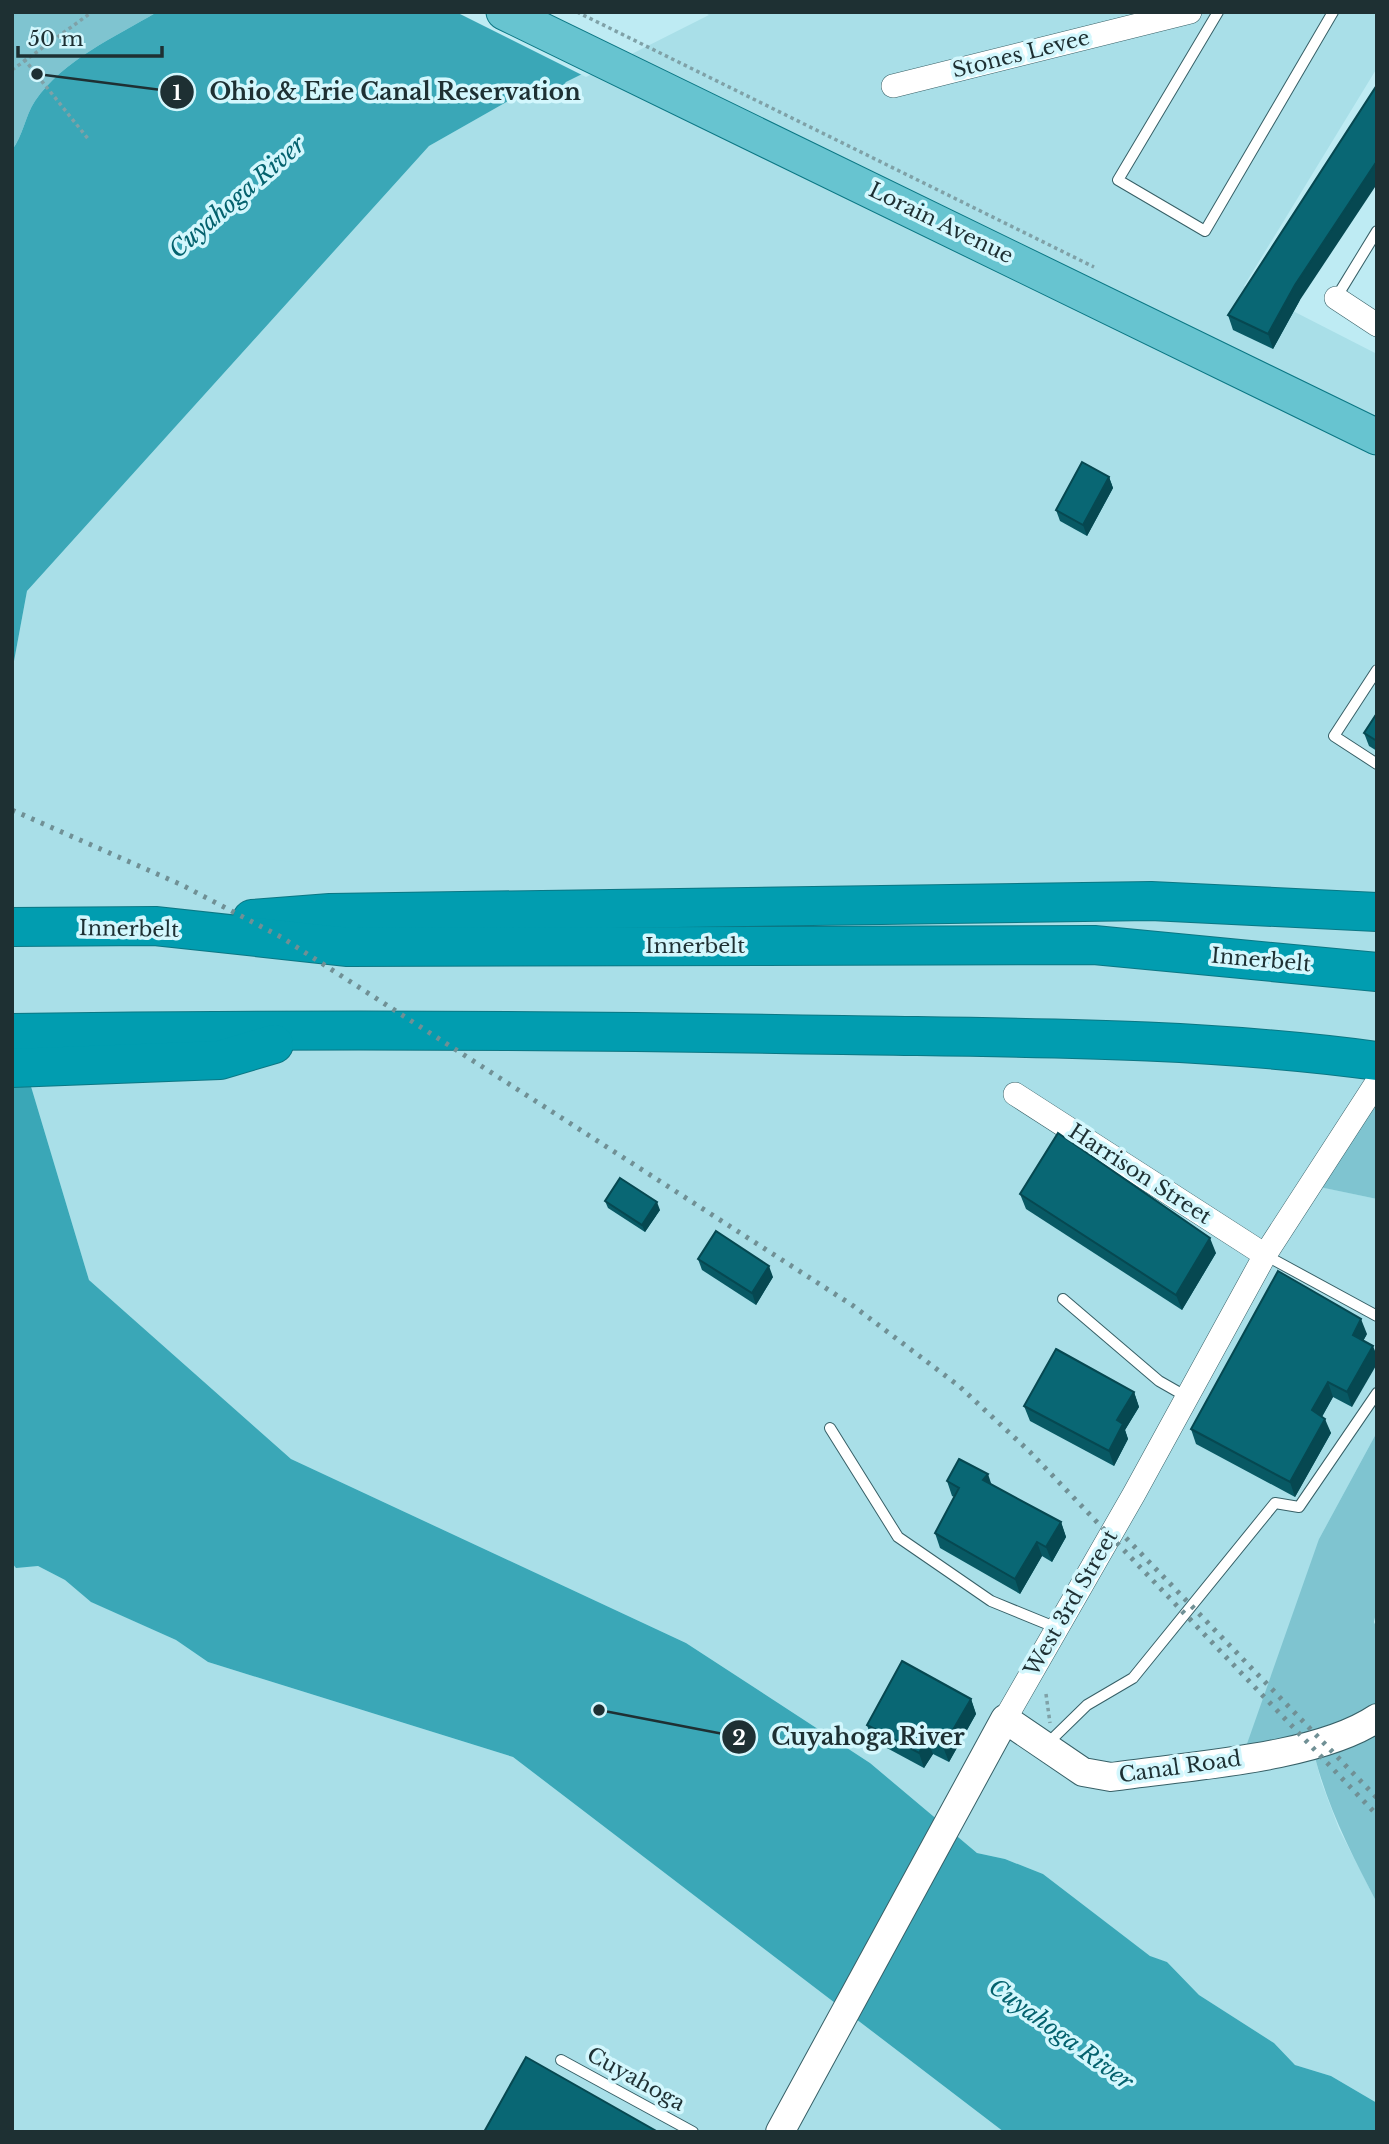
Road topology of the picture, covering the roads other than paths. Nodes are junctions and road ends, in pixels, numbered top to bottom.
1 (504, 12) edge
2 (1190, 12) edge
3 (1218, 12) edge
4 (1333, 12) edge
5 (893, 86) dead end
6 (1377, 231) edge
7 (1336, 298) joint
8 (1377, 325) edge
9 (1377, 437) edge
10 (1377, 670) edge
11 (1377, 764) edge
12 (1377, 912) edge
13 (155, 926) junction
14 (12, 927) edge
15 (1377, 951) edge
16 (1219, 956) junction
17 (1377, 972) edge
18 (314, 1032) junction
19 (12, 1033) edge
20 (1377, 1061) edge
21 (12, 1068) edge
22 (1377, 1082) edge
23 (1015, 1094) dead end
24 (1265, 1255) junction
25 (1063, 1299) dead end
26 (1377, 1316) edge
27 (1377, 1393) edge
28 (1186, 1396) junction
29 (830, 1428) dead end
30 (1057, 1628) junction
31 (1005, 1719) junction
32 (1372, 1724) edge
33 (1051, 1740) junction
34 (561, 2060) dead end
35 (693, 2132) edge
36 (780, 2132) edge

1 - 9 main road, Lorain Avenue
2 - 5 street, Stones Levee
3 - 4 lane
6 - 7 lane
7 - 8 street
10 - 11 lane
12 - 13 highway
13 - 14 highway, Innerbelt
13 - 16 highway, Innerbelt
15 - 16 highway
16 - 17 highway, Innerbelt
18 - 19 highway
18 - 20 highway
18 - 21 highway
22 - 24 street, West 3rd Street
23 - 24 street, Harrison Street
24 - 26 lane
24 - 28 street, West 3rd Street
25 - 28 lane
27 - 33 lane
28 - 30 street, West 3rd Street
29 - 30 lane
30 - 31 street, West 3rd Street
31 - 33 street, Canal Road
31 - 36 street, West 3rd Street
32 - 33 street, Canal Road
34 - 35 lane, Cuyahoga

